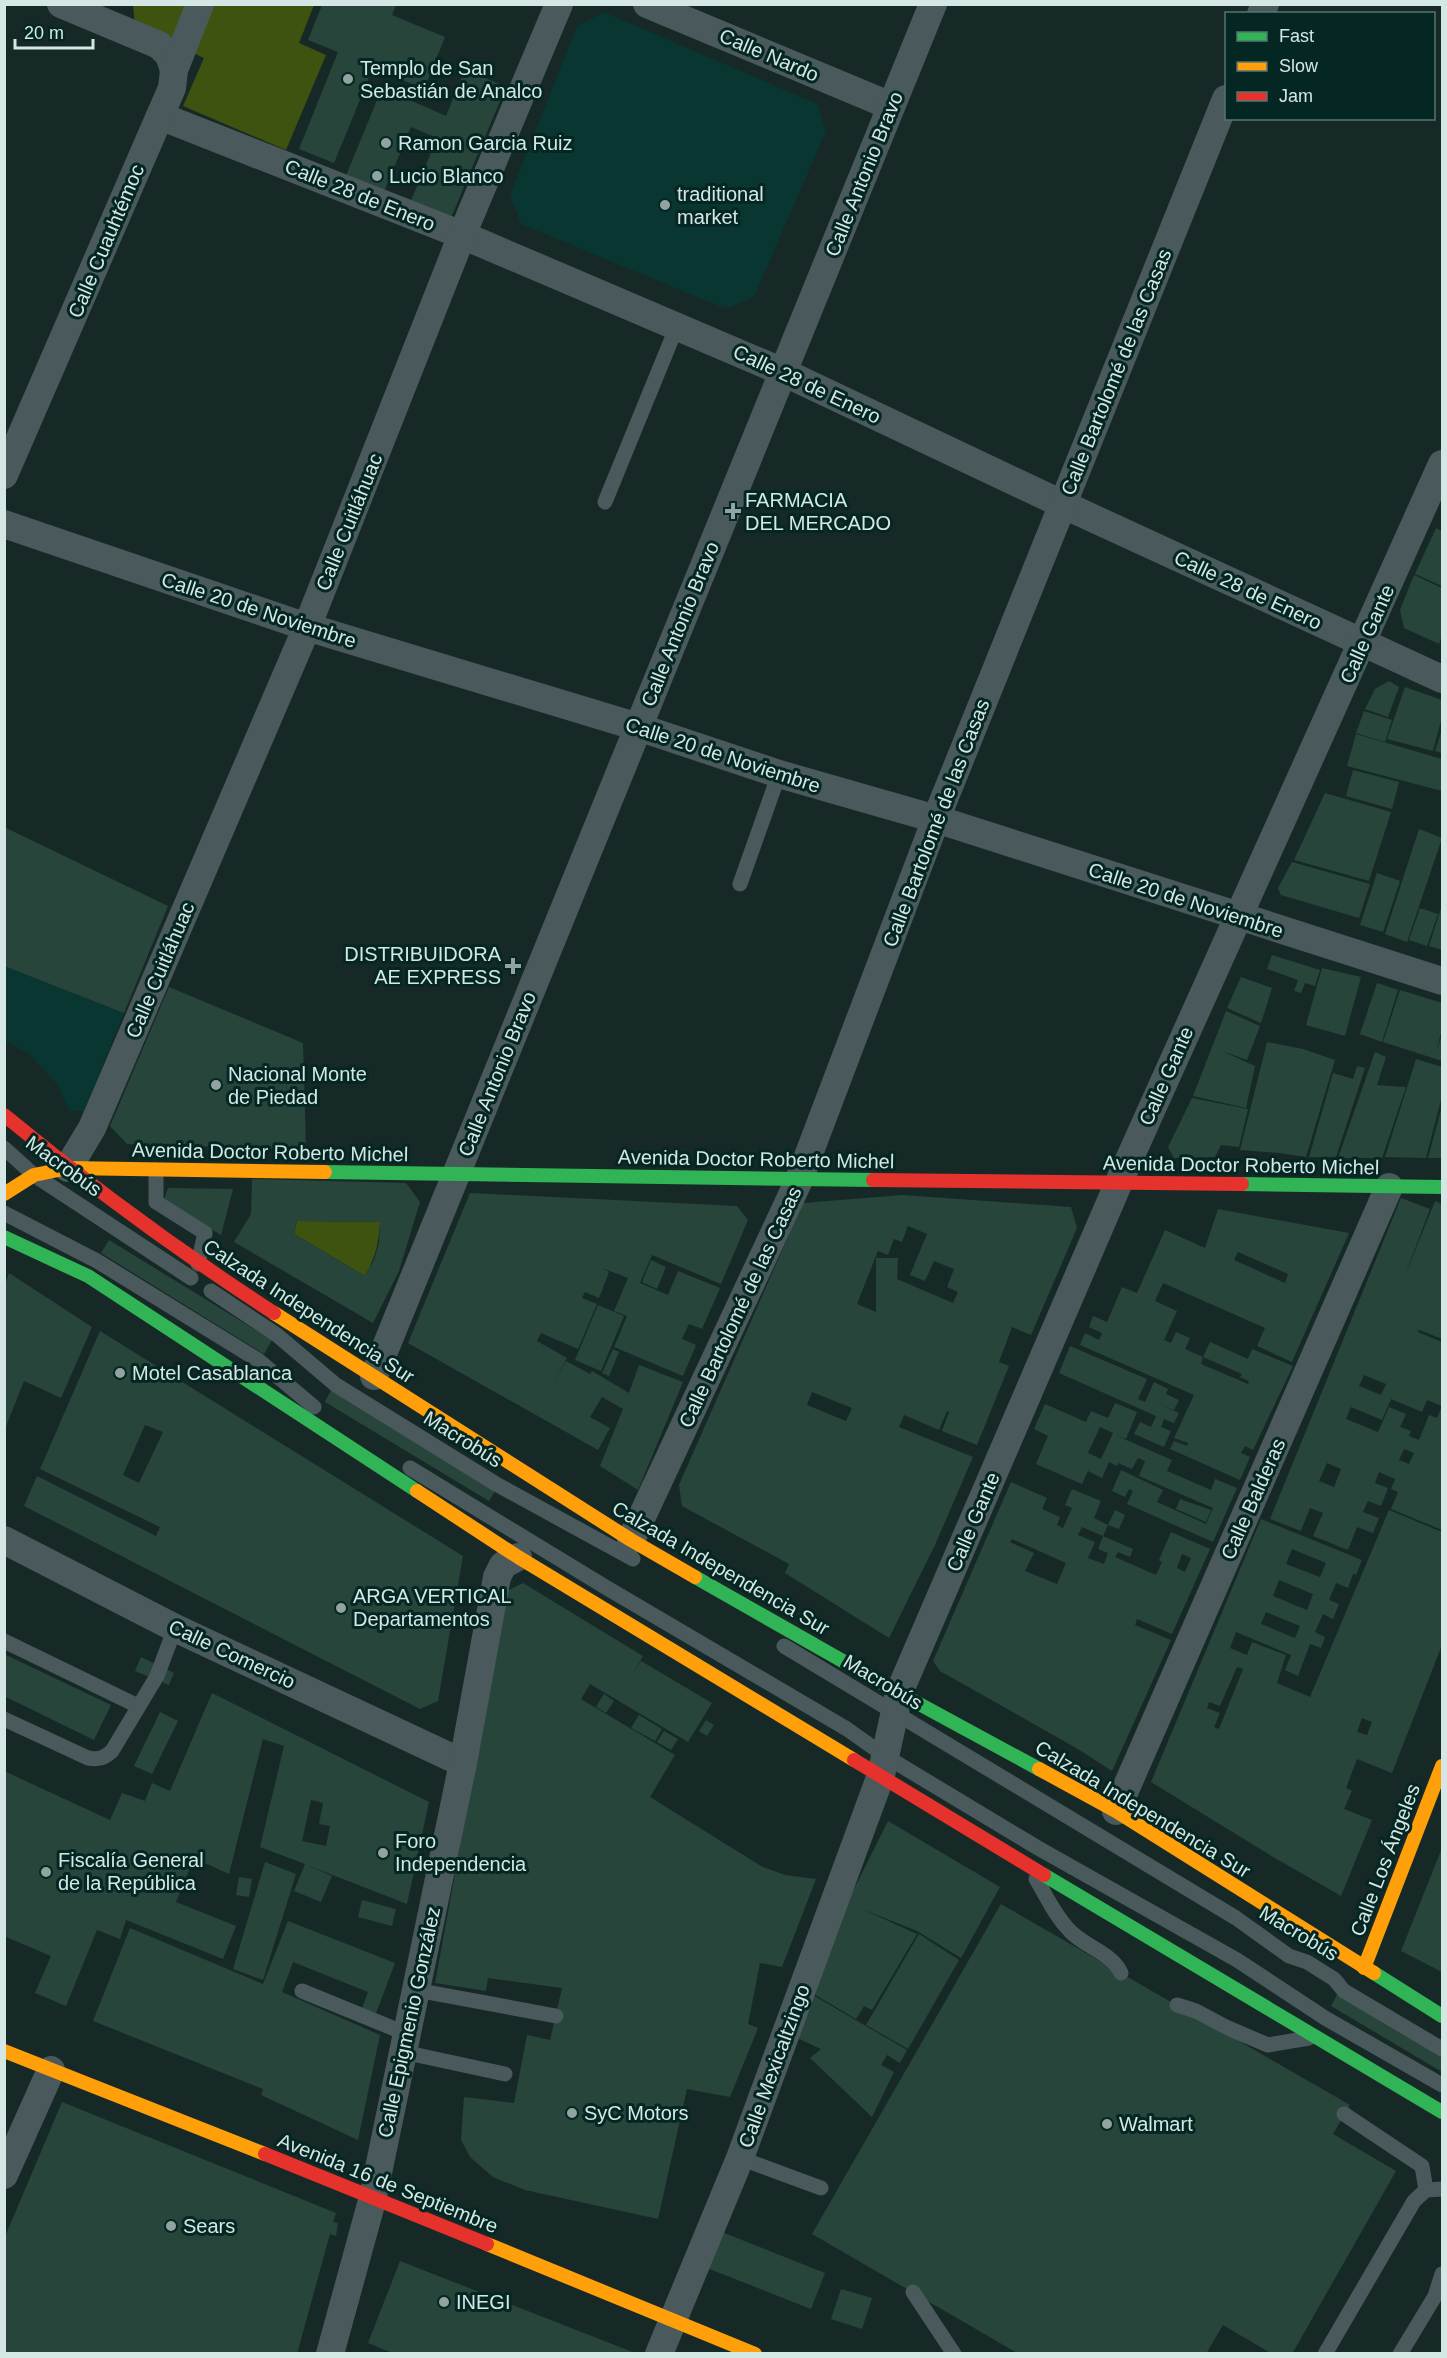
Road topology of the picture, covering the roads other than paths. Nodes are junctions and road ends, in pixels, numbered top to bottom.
1 (61, 4) edge
2 (200, 4) edge
3 (559, 4) edge
4 (647, 4) edge
5 (933, 4) edge
6 (174, 70) junction
7 (1225, 104) edge
8 (891, 106) junction
9 (160, 116) junction
10 (462, 235) junction
11 (677, 326) junction
12 (783, 372) junction
13 (1443, 464) edge
14 (4, 475) edge
15 (604, 502) dead end
16 (1062, 504) junction
17 (4, 524) edge
18 (307, 627) junction
19 (1363, 643) junction
20 (1443, 680) edge
21 (638, 727) junction
22 (779, 774) junction
23 (936, 819) junction
24 (740, 884) dead end
25 (1237, 917) junction
26 (1443, 981) edge
27 (4, 1115) edge
28 (4, 1148) edge
29 (68, 1168) junction
30 (156, 1170) junction
31 (456, 1173) junction
32 (34, 1175) junction
33 (798, 1180) junction
34 (1119, 1182) junction
35 (1389, 1187) junction
36 (1443, 1187) edge
37 (4, 1194) edge
38 (156, 1202) junction
39 (4, 1213) edge
40 (133, 1217) junction
41 (4, 1237) edge
42 (198, 1264) junction
43 (374, 1376) junction
44 (4, 1540) edge
45 (631, 1540) junction
46 (518, 1557) junction
47 (644, 1566) dead end
48 (674, 1582) dead end
49 (175, 1628) junction
50 (4, 1641) edge
51 (897, 1703) junction
52 (138, 1706) junction
53 (4, 1719) edge
54 (463, 1764) junction
55 (883, 1766) junction
56 (1443, 1766) edge
57 (1116, 1811) junction
58 (1026, 1864) junction
59 (1364, 1968) junction
60 (1121, 1973) dead end
61 (416, 1990) junction
62 (302, 1991) dead end
63 (1177, 2005) dead end
64 (556, 2016) dead end
65 (1443, 2016) edge
66 (1317, 2037) junction
67 (405, 2043) junction
68 (1443, 2049) edge
69 (4, 2051) edge
70 (51, 2070) junction
71 (505, 2073) dead end
72 (1443, 2085) edge
73 (1443, 2112) edge
74 (1344, 2114) dead end
75 (740, 2158) junction
76 (4, 2175) edge
77 (821, 2188) dead end
78 (1443, 2189) edge
79 (1426, 2190) junction
80 (373, 2197) junction
81 (1443, 2274) edge
82 (913, 2292) dead end
83 (1439, 2296) edge
84 (672, 2320) junction
85 (330, 2354) edge
86 (658, 2354) edge
87 (755, 2354) edge
88 (954, 2354) edge
89 (1325, 2354) edge
90 (1400, 2354) edge

1 - 6 street
2 - 6 street, Calle Cuauhtémoc
3 - 10 street, Calle Cuitláhuac
4 - 8 street, Calle Nardo
5 - 8 street, Calle Antonio Bravo
6 - 9 street, Calle Cuauhtémoc
7 - 16 street, Calle Bartolomé de las Casas
8 - 12 street, Calle Antonio Bravo
9 - 10 street, Calle 28 de Enero
9 - 14 street, Calle Cuauhtémoc
10 - 11 street, Calle 28 de Enero
10 - 18 street, Calle Cuitláhuac
11 - 12 street, Calle 28 de Enero
11 - 15 lane
12 - 16 street, Calle 28 de Enero
12 - 21 street, Calle Antonio Bravo
13 - 19 street, Calle Gante
16 - 19 street, Calle 28 de Enero
16 - 23 street, Calle Bartolomé de las Casas
17 - 18 street, Calle 20 de Noviembre
18 - 21 street, Calle 20 de Noviembre
18 - 29 street, Calle Cuitláhuac
19 - 20 street, Calle 28 de Enero
19 - 25 street, Calle Gante
21 - 22 street, Calle 20 de Noviembre
21 - 31 street, Calle Antonio Bravo
22 - 23 street, Calle 20 de Noviembre
22 - 24 lane
23 - 25 street, Calle 20 de Noviembre
23 - 33 street, Calle Bartolomé de las Casas
25 - 26 street, Calle 20 de Noviembre
25 - 34 street, Calle Gante
27 - 29 main road, Calzada Independencia Sur
28 - 32 lane, Macrobús
29 - 30 main road, Avenida Doctor Roberto Michel
29 - 32 main road
29 - 40 main road, Calzada Independencia Sur
30 - 31 main road, Avenida Doctor Roberto Michel
30 - 38 lane
31 - 33 main road, Avenida Doctor Roberto Michel
31 - 43 street, Calle Antonio Bravo
32 - 37 main road
32 - 47 lane, Macrobús
33 - 34 main road, Avenida Doctor Roberto Michel
33 - 45 street, Calle Bartolomé de las Casas
34 - 35 main road, Avenida Doctor Roberto Michel
34 - 51 street, Calle Gante
35 - 36 main road, Avenida Doctor Roberto Michel
35 - 57 street, Calle Balderas
38 - 40 lane
38 - 42 lane
39 - 55 lane
40 - 42 main road, Calzada Independencia Sur
41 - 46 main road
42 - 43 main road, Calzada Independencia Sur
43 - 45 main road, Calzada Independencia Sur
44 - 49 street, Calle Comercio
45 - 51 main road, Calzada Independencia Sur
46 - 54 street, Calle Epigmenio González
46 - 55 main road
48 - 51 lane, Macrobús
49 - 52 lane
49 - 54 street, Calle Comercio
50 - 52 lane
51 - 55 street, Calle Gante
51 - 57 main road, Calzada Independencia Sur
51 - 68 lane, Macrobús
52 - 53 lane
54 - 61 street, Calle Epigmenio González
55 - 58 main road
55 - 72 lane
55 - 75 street, Calle Mexicaltzingo
56 - 59 main road, Calle Los Ángeles
57 - 59 main road, Calzada Independencia Sur
58 - 60 lane
58 - 66 main road
59 - 65 main road, Calzada Independencia Sur
61 - 64 lane
61 - 67 street, Calle Epigmenio González
62 - 67 lane
63 - 66 lane
66 - 73 main road
67 - 71 lane
67 - 80 street, Calle Epigmenio González
69 - 70 main road, Avenida 16 de Septiembre
70 - 76 street
70 - 80 main road, Avenida 16 de Septiembre
74 - 79 lane
75 - 77 lane
75 - 84 street, Calle Mexicaltzingo
78 - 79 lane
79 - 89 lane
80 - 84 main road, Avenida 16 de Septiembre
80 - 85 street, Calle Epigmenio González
81 - 83 lane
82 - 88 lane
83 - 90 lane
84 - 86 street, Calle Mexicaltzingo
84 - 87 main road, Avenida 16 de Septiembre

